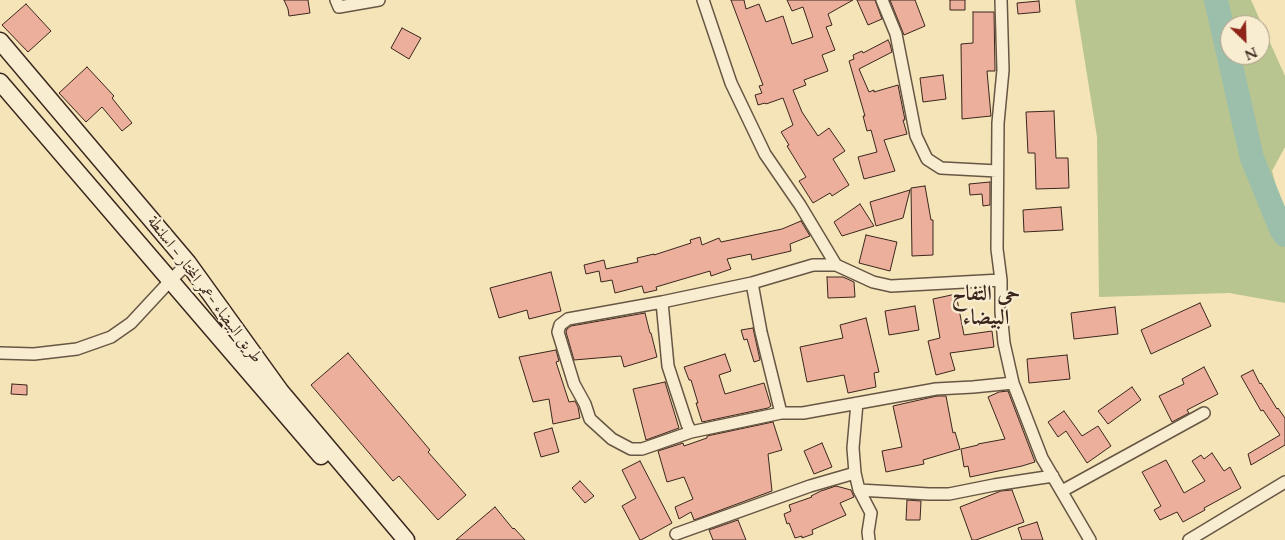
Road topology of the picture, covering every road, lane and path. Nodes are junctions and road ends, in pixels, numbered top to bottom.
1 (336, 0) edge
2 (379, 0) edge
3 (703, 0) edge
4 (882, 0) edge
5 (1001, 0) edge
6 (0, 41) edge
7 (0, 82) edge
8 (997, 171) junction
9 (188, 264) junction
10 (836, 265) junction
11 (1001, 280) junction
12 (170, 281) junction
13 (752, 283) junction
14 (662, 302) junction
15 (0, 353) edge
16 (1013, 383) junction
17 (857, 403) junction
18 (781, 413) junction
19 (1204, 413) dead end
20 (691, 432) junction
21 (854, 473) junction
22 (1053, 476) junction
23 (1285, 482) edge
24 (859, 490) junction
25 (1062, 491) junction
26 (676, 534) dead end
27 (392, 540) edge
28 (406, 540) edge
29 (869, 540) edge
30 (1090, 540) edge
31 (1189, 540) edge

1 - 2 street
3 - 10 street
4 - 8 street
5 - 8 street
6 - 9 main road, طريق البيضاء -عمر المختار - اسلنطة
7 - 12 main road, طريق البيضاء -عمر المختار - اسلنطة
8 - 11 street
9 - 12 street
9 - 28 main road, طريق البيضاء -عمر المختار - اسلنطة
10 - 11 street
10 - 13 street
11 - 16 street
12 - 15 street
12 - 27 main road, طريق البيضاء -عمر المختار - اسلنطة
13 - 14 street
13 - 18 street
14 - 20 street
14 - 20 street
16 - 17 street
16 - 22 street
17 - 18 street
17 - 21 street
18 - 20 street
19 - 25 street
21 - 24 street
21 - 26 street
22 - 24 street
22 - 25 street
23 - 31 street
24 - 29 street
25 - 30 street

